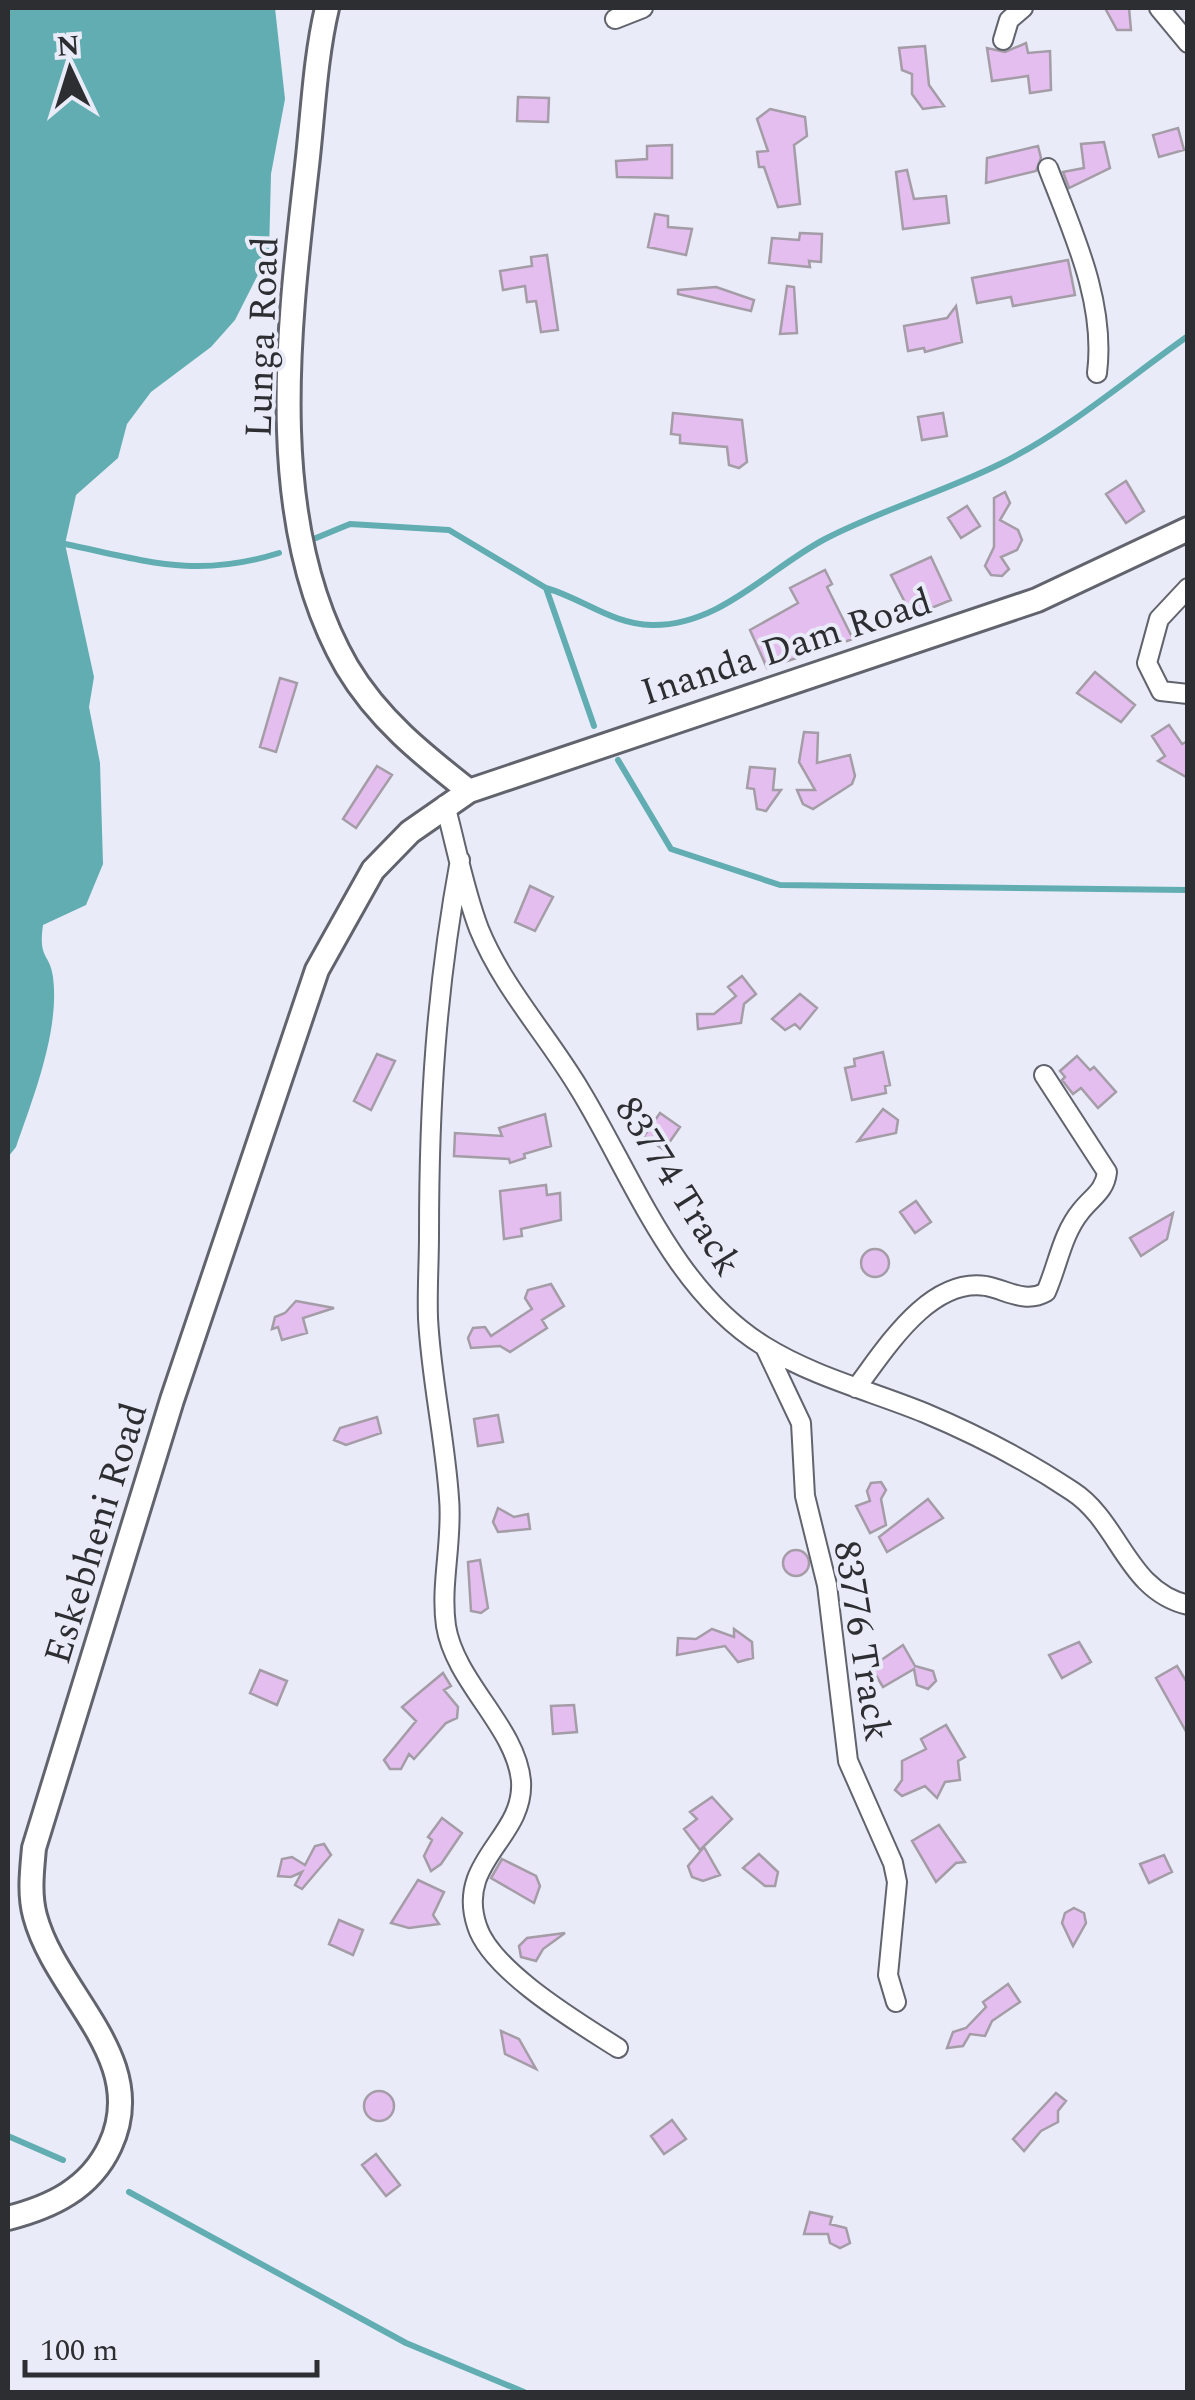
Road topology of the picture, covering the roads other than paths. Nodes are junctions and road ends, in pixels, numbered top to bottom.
1 (327, 8) edge
2 (643, 8) edge
3 (1024, 8) edge
4 (1158, 8) edge
5 (616, 19) dead end
6 (1003, 40) dead end
7 (1188, 43) edge
8 (1048, 168) dead end
9 (1097, 373) dead end
10 (1186, 537) edge
11 (1188, 588) edge
12 (1188, 694) edge
13 (469, 791) junction
14 (445, 805) junction
15 (410, 832) joint
16 (460, 860) junction
17 (1044, 1075) dead end
18 (765, 1347) junction
19 (856, 1388) junction
20 (1188, 1606) edge
21 (896, 2002) dead end
22 (618, 2048) dead end
23 (8, 2218) edge

1 - 13 street, Lunga Road
2 - 5 street
3 - 6 street
4 - 7 street
8 - 9 street
10 - 13 street, Inanda Dam Road
11 - 12 street
13 - 14 street, Inanda Dam Road
14 - 15 street, Inanda Dam Road
14 - 16 street, 83774 Track
15 - 23 street, Eskebheni Road
16 - 18 street, 83774 Track
16 - 22 street
17 - 19 street
18 - 19 street, 83774 Track
18 - 21 street, 83776 Track
19 - 20 street, 83774 Track

